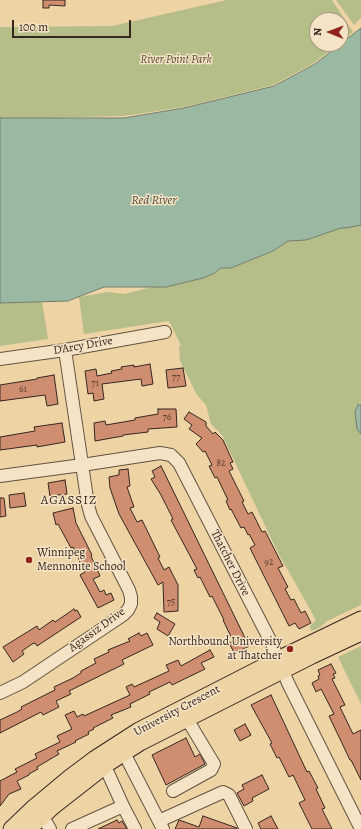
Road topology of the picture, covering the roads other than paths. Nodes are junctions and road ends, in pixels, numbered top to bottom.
1 (166, 332) dead end
2 (65, 350) junction
3 (0, 359) edge
4 (82, 465) junction
5 (0, 476) edge
6 (361, 619) edge
7 (361, 633) edge
8 (280, 665) junction
9 (0, 693) edge
10 (187, 719) junction
11 (124, 753) junction
12 (104, 767) junction
13 (173, 791) dead end
14 (123, 806) junction
15 (46, 823) edge
16 (161, 825) edge
17 (11, 829) edge
18 (30, 829) edge
19 (72, 829) edge
20 (134, 829) edge
21 (246, 829) edge
22 (361, 829) edge

1 - 2 street, D'Arcy Drive
2 - 3 street, D'Arcy Drive
2 - 4 street, Agassiz Drive
4 - 5 street, Thatcher Drive
4 - 8 street, Thatcher Drive
4 - 9 street, Agassiz Drive
6 - 8 main road, University Crescent
7 - 8 main road, University Crescent
8 - 10 main road, University Crescent
8 - 17 main road, University Crescent
8 - 22 street, Thatcher Drive
10 - 11 main road, University Crescent
10 - 13 street
11 - 12 main road, University Crescent
11 - 16 street
12 - 14 street
12 - 15 main road, University Crescent
14 - 19 street
14 - 20 street
15 - 18 main road, University Crescent
16 - 21 street

